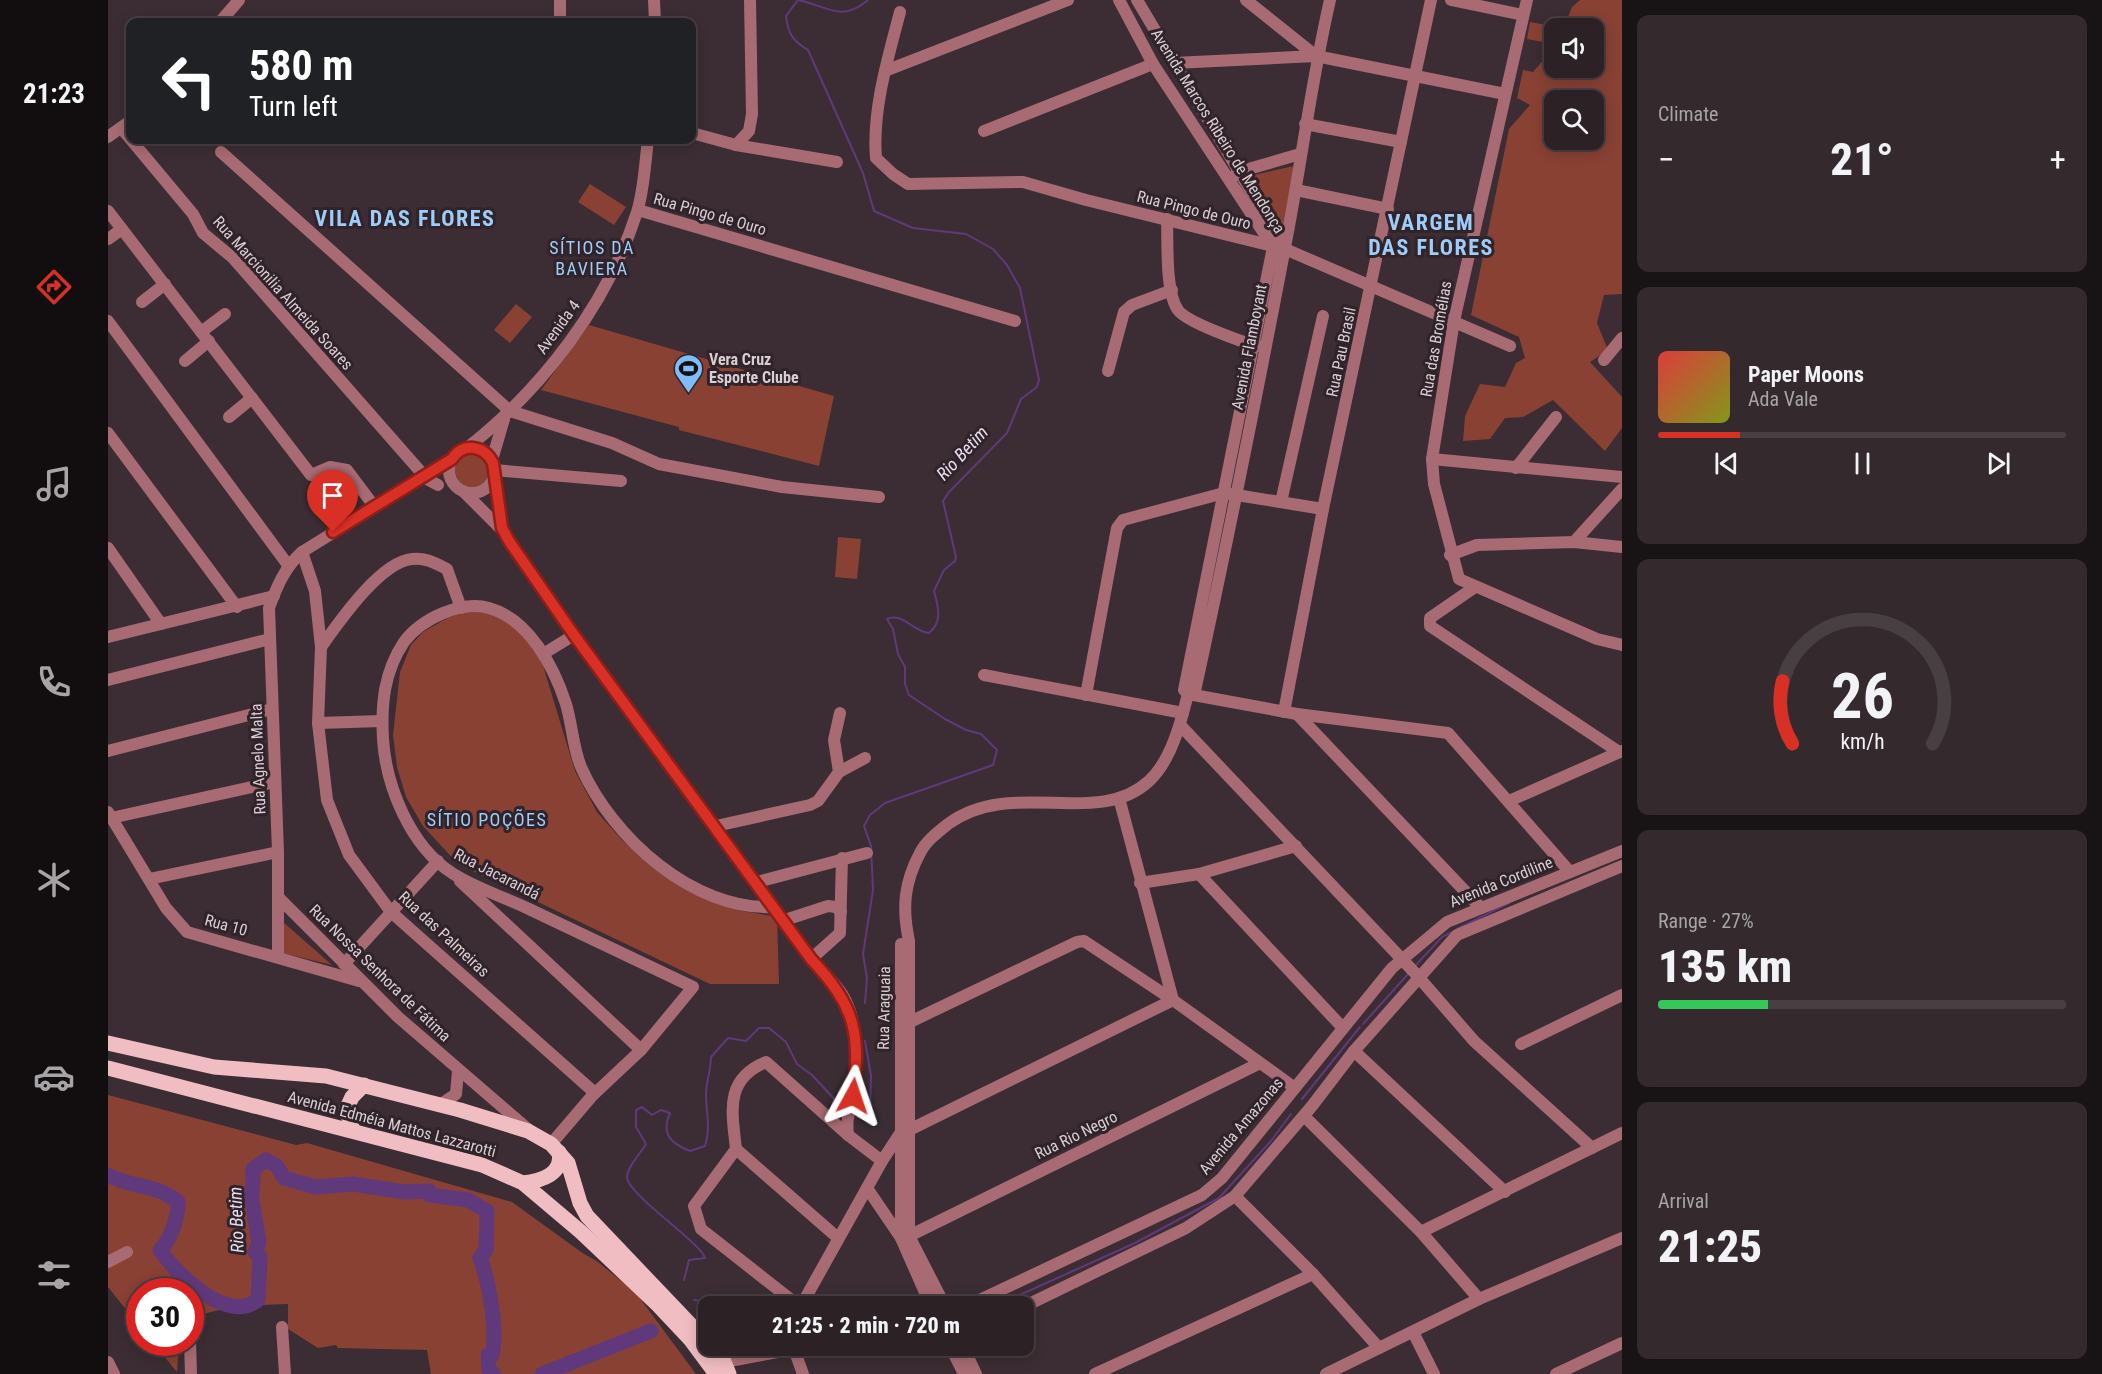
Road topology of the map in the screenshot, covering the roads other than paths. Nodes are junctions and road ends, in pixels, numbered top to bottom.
1 (239, 0) edge
2 (560, 0) edge
3 (654, 0) edge
4 (750, 0) edge
5 (1068, 0) edge
6 (1119, 0) edge
7 (1137, 0) edge
8 (1246, 0) edge
9 (1330, 0) edge
10 (1431, 0) edge
11 (1452, 0) edge
12 (1527, 0) edge
13 (900, 12) dead end
14 (1523, 15) junction
15 (223, 18) edge
16 (560, 18) edge
17 (655, 18) edge
18 (1316, 56) junction
19 (1174, 63) junction
20 (1153, 64) junction
21 (885, 71) junction
22 (1416, 76) junction
23 (1505, 94) junction
24 (1305, 124) junction
25 (126, 125) edge
26 (984, 131) dead end
27 (696, 134) edge
28 (108, 137) edge
29 (1401, 142) junction
30 (140, 144) edge
31 (647, 144) edge
32 (736, 145) junction
33 (221, 152) dead end
34 (1300, 154) junction
35 (837, 162) dead end
36 (1238, 172) junction
37 (1228, 182) junction
38 (1296, 190) junction
39 (1388, 209) junction
40 (638, 210) junction
41 (108, 211) edge
42 (1167, 219) junction
43 (122, 229) junction
44 (108, 239) edge
45 (1279, 248) junction
46 (165, 284) junction
47 (1372, 285) junction
48 (1172, 290) junction
49 (141, 302) dead end
50 (225, 314) dead end
51 (1323, 316) dead end
52 (108, 321) edge
53 (1015, 321) dead end
54 (1454, 321) junction
55 (205, 337) junction
56 (1622, 338) edge
57 (1252, 345) junction
58 (1510, 346) dead end
59 (1266, 349) junction
60 (1604, 360) dead end
61 (185, 361) dead end
62 (1108, 371) dead end
63 (252, 398) junction
64 (507, 415) junction
65 (229, 417) dead end
66 (1556, 417) dead end
67 (108, 433) edge
68 (467, 448) junction
69 (452, 459) junction
70 (1432, 459) junction
71 (493, 468) junction
72 (1516, 468) junction
73 (424, 475) junction
74 (1622, 477) edge
75 (621, 481) dead end
76 (438, 485) junction
77 (1622, 489) edge
78 (399, 490) junction
79 (461, 490) junction
80 (1224, 493) junction
81 (1238, 494) junction
82 (879, 497) dead end
83 (1281, 502) junction
84 (374, 506) junction
85 (1323, 509) junction
86 (504, 532) junction
87 (1574, 542) junction
88 (1622, 547) edge
89 (108, 548) edge
90 (302, 552) junction
91 (1450, 555) junction
92 (288, 565) junction
93 (1475, 587) junction
94 (274, 596) junction
95 (237, 607) junction
96 (460, 608) junction
97 (161, 624) junction
98 (574, 635) junction
99 (108, 637) edge
100 (270, 639) junction
101 (1622, 645) edge
102 (321, 647) junction
103 (543, 654) junction
104 (984, 675) dead end
105 (108, 680) edge
106 (1188, 694) junction
107 (1086, 695) junction
108 (273, 709) junction
109 (1284, 712) junction
110 (840, 714) dead end
111 (1297, 714) junction
112 (1181, 719) junction
113 (382, 721) junction
114 (318, 723) junction
115 (108, 751) edge
116 (1620, 752) edge
117 (866, 758) dead end
118 (839, 772) junction
119 (275, 782) junction
120 (1119, 798) junction
121 (1509, 801) junction
122 (110, 815) edge
123 (716, 826) junction
124 (937, 832) joint
125 (1296, 846) junction
126 (1622, 851) edge
127 (278, 852) junction
128 (867, 853) dead end
129 (842, 858) junction
130 (438, 861) junction
131 (1622, 866) edge
132 (451, 872) junction
133 (1570, 872) junction
134 (1199, 874) junction
135 (150, 879) junction
136 (758, 882) junction
137 (1140, 883) junction
138 (279, 898) junction
139 (774, 907) junction
140 (1481, 908) junction
141 (391, 912) junction
142 (841, 912) junction
143 (785, 920) junction
144 (905, 922) junction
145 (278, 956) junction
146 (811, 959) junction
147 (1403, 961) junction
148 (344, 964) junction
149 (1416, 975) junction
150 (360, 982) junction
151 (1622, 995) edge
152 (1173, 1000) junction
153 (910, 1022) junction
154 (1342, 1027) junction
155 (108, 1043) edge
156 (1521, 1044) dead end
157 (641, 1050) junction
158 (1354, 1051) junction
159 (1258, 1064) junction
160 (108, 1068) edge
161 (458, 1071) junction
162 (364, 1085) junction
163 (1294, 1088) junction
164 (595, 1092) junction
165 (440, 1105) junction
166 (1304, 1116) junction
167 (353, 1130) junction
168 (903, 1132) junction
169 (532, 1133) junction
170 (1622, 1133) edge
171 (848, 1136) junction
172 (555, 1148) junction
173 (1592, 1148) junction
174 (736, 1149) junction
175 (882, 1161) junction
176 (523, 1183) junction
177 (867, 1188) junction
178 (1505, 1192) junction
179 (1235, 1196) junction
180 (1421, 1232) junction
181 (905, 1237) junction
182 (838, 1238) junction
183 (1622, 1239) edge
184 (127, 1252) dead end
185 (108, 1262) edge
186 (1312, 1274) junction
187 (787, 1296) edge
188 (806, 1296) edge
189 (927, 1296) edge
190 (939, 1296) edge
191 (988, 1296) edge
192 (660, 1299) junction
193 (1479, 1299) junction
194 (1034, 1302) edge
195 (282, 1327) dead end
196 (1413, 1332) junction
197 (693, 1334) junction
198 (698, 1337) edge
199 (1622, 1343) edge
200 (1379, 1348) junction
201 (190, 1356) edge
202 (715, 1356) edge
203 (770, 1356) edge
204 (796, 1356) edge
205 (955, 1356) edge
206 (968, 1356) edge
207 (108, 1362) edge
208 (723, 1370) edge
209 (114, 1374) edge
210 (191, 1374) edge
211 (285, 1374) edge
212 (802, 1374) edge
213 (964, 1374) edge
214 (976, 1374) edge
215 (1095, 1374) edge
216 (1326, 1374) edge
217 (1434, 1374) edge
218 (1556, 1374) edge

1 - 15 street
2 - 16 street
3 - 17 street
4 - 32 street
5 - 21 street
6 - 20 street, Avenida Marcos Ribeiro de Mendonça
7 - 19 street, Avenida Marcos Ribeiro de Mendonça
8 - 18 street
9 - 18 street, Avenida Flamboyant
10 - 22 street, Rua Pau Brasil
11 - 14 street
12 - 14 street, Rua das Bromélias
13 - 21 street
14 - 23 street, Rua das Bromélias
18 - 19 street
18 - 22 street
18 - 24 street, Avenida Flamboyant
19 - 36 street, Avenida Marcos Ribeiro de Mendonça
20 - 26 street
20 - 37 street, Avenida Marcos Ribeiro de Mendonça
21 - 42 street, Rua Pingo de Ouro
22 - 23 street
22 - 29 street, Rua Pau Brasil
23 - 54 street, Rua das Bromélias
24 - 29 street
24 - 34 street, Avenida Flamboyant
25 - 28 street
27 - 32 street
29 - 39 street, Rua Pau Brasil
30 - 73 street, Rua Marcionilia Almeida Soares
31 - 40 street, Avenida 4
32 - 35 street
33 - 64 street
34 - 36 street
34 - 38 street, Avenida Flamboyant
36 - 37 street
36 - 45 street, Avenida Marcos Ribeiro de Mendonça
37 - 45 street, Avenida Marcos Ribeiro de Mendonça
38 - 39 street
38 - 45 street, Avenida Flamboyant
39 - 47 street, Rua Pau Brasil
40 - 53 street, Rua Pingo de Ouro
40 - 64 street, Avenida 4
41 - 43 street
42 - 45 street, Rua Pingo de Ouro
42 - 48 street
43 - 44 street
43 - 46 street
45 - 47 street, Rua Pingo de Ouro
45 - 57 street, Avenida Flamboyant
45 - 59 street, Avenida Flamboyant
46 - 49 street
46 - 55 street
47 - 54 street, Rua Pingo de Ouro
47 - 85 street, Rua Pau Brasil
48 - 57 street
48 - 62 street
50 - 55 street
51 - 83 street
52 - 92 street
54 - 58 street, Rua Pingo de Ouro
54 - 70 street, Rua das Bromélias
55 - 61 street
55 - 63 street
56 - 60 street
57 - 59 street
57 - 80 street, Avenida Flamboyant
59 - 81 street, Avenida Flamboyant
63 - 65 street
63 - 84 street
64 - 68 street, Avenida 4
64 - 71 street, Avenida 4
64 - 82 street
66 - 72 street
67 - 95 street
68 - 69 street
68 - 71 street
69 - 73 street
69 - 79 street
70 - 72 street
70 - 91 street, Rua das Bromélias
71 - 75 street
71 - 79 street
71 - 86 street
72 - 74 street
73 - 76 street, Rua Marcionilia Almeida Soares
73 - 78 street
76 - 78 street
76 - 79 street
77 - 87 street
78 - 84 street
79 - 86 street
80 - 81 street
80 - 106 street, Avenida Flamboyant
80 - 107 street
81 - 83 street
81 - 106 street, Avenida Flamboyant
83 - 85 street
84 - 90 street
85 - 109 street, Rua Pau Brasil
86 - 98 street
87 - 88 street
87 - 91 street
89 - 97 street
90 - 92 street
90 - 102 street, Rua das Palmeiras
91 - 93 street, Rua das Bromélias
92 - 94 street, Rua Agnelo Malta
93 - 101 street
93 - 116 street
94 - 95 street
94 - 100 street, Rua Agnelo Malta
95 - 97 street
96 - 102 street
96 - 103 street, Rua Jacarandá
96 - 113 street, Rua Jacarandá
97 - 99 street
98 - 103 street
98 - 123 street
100 - 105 street
100 - 108 street, Rua Agnelo Malta
102 - 114 street, Rua das Palmeiras
103 - 139 street, Rua Jacarandá
104 - 107 street
106 - 109 street
106 - 112 street, Avenida Flamboyant
107 - 112 street
108 - 115 street
108 - 119 street, Rua Agnelo Malta
109 - 111 street
110 - 118 street
111 - 121 street
111 - 140 street
112 - 120 street, Avenida Flamboyant
112 - 125 street
113 - 114 street
113 - 130 street, Rua Jacarandá
114 - 141 street, Rua das Palmeiras
116 - 121 street
117 - 118 street
118 - 123 street
119 - 122 street
119 - 127 street, Rua Agnelo Malta
120 - 124 street, Avenida Flamboyant
120 - 137 street
121 - 133 street
122 - 135 street, Rua 10
123 - 136 street
124 - 144 street, Rua Araguaia
125 - 134 street
125 - 147 street
126 - 133 street, Avenida Cordiline
127 - 135 street
127 - 138 street, Rua Agnelo Malta
128 - 129 street
129 - 136 street
129 - 142 street
130 - 132 street, Rua Jacarandá
130 - 141 street
131 - 149 street, Avenida Cordiline
132 - 157 street
132 - 157 street, Rua Jacarandá
133 - 140 street, Avenida Cordiline
134 - 137 street
134 - 154 street
135 - 145 street, Rua 10
136 - 139 street
137 - 152 street
138 - 145 street, Rua Agnelo Malta
138 - 148 street, Rua Nossa Senhora de Fátima
139 - 143 street
140 - 147 street, Avenida Cordiline
141 - 148 street
141 - 164 street, Rua das Palmeiras
142 - 143 street
142 - 146 street
143 - 146 street
144 - 153 street, Rua Araguaia
144 - 168 street, Rua Araguaia
145 - 150 street, Rua 10
146 - 171 street
147 - 149 street
147 - 154 street, Avenida Amazonas
148 - 150 street, Rua Nossa Senhora de Fátima
149 - 158 street
149 - 173 street
150 - 161 street, Rua Nossa Senhora de Fátima
151 - 156 street
152 - 153 street
152 - 159 street
152 - 168 street
153 - 168 street, Rua Araguaia
154 - 163 street, Avenida Amazonas
155 - 162 main road, Avenida Edméia Mattos Lazzarotti
157 - 164 street
158 - 166 street
158 - 178 street
159 - 163 street
159 - 181 street, Rua Rio Negro
160 - 167 main road, Avenida Edméia Mattos Lazzarotti
161 - 165 street
161 - 169 street, Rua Nossa Senhora de Fátima
162 - 165 main road, Avenida Edméia Mattos Lazzarotti
162 - 167 main road
163 - 191 street, Avenida Amazonas
164 - 172 street
165 - 169 main road, Avenida Edméia Mattos Lazzarotti
166 - 179 street
166 - 180 street
167 - 176 main road, Avenida Edméia Mattos Lazzarotti
168 - 175 street
168 - 181 street, Rua Araguaia
169 - 172 main road, Avenida Edméia Mattos Lazzarotti
170 - 173 street
171 - 174 street
171 - 175 street
172 - 176 main road
172 - 192 main road
173 - 178 street
174 - 182 street
174 - 187 street
175 - 177 street
176 - 192 main road, Avenida Edméia Mattos Lazzarotti
177 - 181 street
177 - 182 street
178 - 180 street
179 - 186 street
179 - 194 street
180 - 193 street
181 - 189 street
181 - 190 street
182 - 188 street
183 - 193 street
184 - 185 street
186 - 200 street
186 - 215 street
192 - 197 main road
193 - 196 street
195 - 211 street
196 - 200 street
196 - 217 street
197 - 198 main road
197 - 208 main road
199 - 218 street
200 - 216 street
201 - 210 street
202 - 208 main road
203 - 208 street
204 - 212 street
205 - 213 street
206 - 214 street
207 - 209 street

